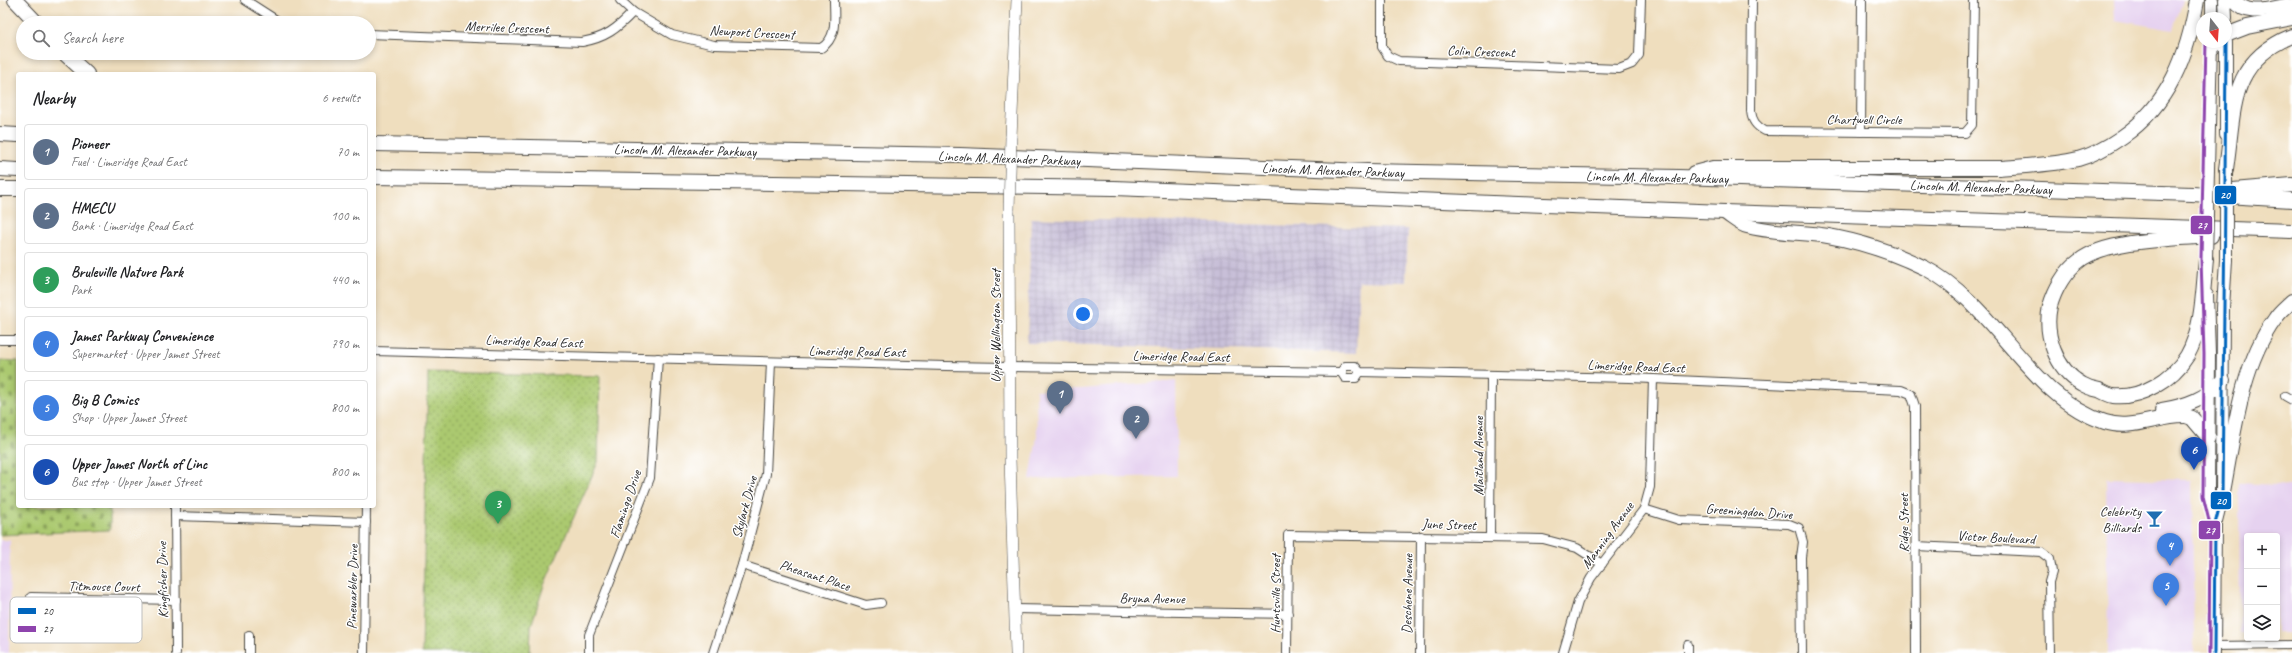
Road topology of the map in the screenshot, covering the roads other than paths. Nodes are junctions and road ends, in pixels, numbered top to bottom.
1 (15, 0) edge
2 (245, 0) edge
3 (620, 0) edge
4 (834, 0) edge
5 (1018, 0) edge
6 (1382, 0) edge
7 (1641, 0) edge
8 (1752, 0) edge
9 (1862, 0) edge
10 (1974, 0) edge
11 (2197, 0) edge
12 (2212, 0) edge
13 (2225, 0) edge
14 (2234, 0) edge
15 (2292, 5) edge
16 (2212, 12) edge
17 (2226, 12) edge
18 (634, 13) junction
19 (30, 16) edge
20 (270, 16) edge
21 (2292, 18) edge
22 (2232, 33) edge
23 (376, 34) edge
24 (2292, 36) edge
25 (2213, 48) edge
26 (2226, 48) edge
27 (72, 60) edge
28 (85, 72) edge
29 (1861, 132) junction
30 (0, 134) edge
31 (16, 135) edge
32 (376, 144) edge
33 (0, 169) edge
34 (2226, 169) junction
35 (16, 170) edge
36 (376, 177) edge
37 (400, 177) junction
38 (1679, 177) junction
39 (376, 183) edge
40 (2292, 185) edge
41 (0, 189) edge
42 (16, 189) edge
43 (2192, 194) junction
44 (2292, 200) edge
45 (1724, 212) junction
46 (2265, 230) junction
47 (2292, 231) edge
48 (2206, 259) junction
49 (2292, 301) edge
50 (0, 340) edge
51 (16, 340) edge
52 (376, 351) edge
53 (658, 358) junction
54 (771, 362) junction
55 (1009, 367) junction
56 (1491, 375) junction
57 (1652, 379) junction
58 (2223, 380) junction
59 (2209, 393) junction
60 (1911, 394) joint
61 (2087, 414) junction
62 (2209, 438) junction
63 (2222, 497) junction
64 (175, 508) edge
65 (366, 508) edge
66 (1644, 509) junction
67 (175, 516) junction
68 (366, 522) junction
69 (2215, 524) junction
70 (1288, 535) joint
71 (1421, 536) junction
72 (1490, 538) junction
73 (1916, 546) junction
74 (1602, 564) junction
75 (742, 565) junction
76 (142, 599) edge
77 (176, 600) junction
78 (881, 603) dead end
79 (1015, 609) junction
80 (1288, 614) junction
81 (249, 636) dead end
82 (2292, 645) edge
83 (2214, 649) edge
84 (176, 653) edge
85 (249, 653) edge
86 (364, 653) edge
87 (589, 653) edge
88 (713, 653) edge
89 (1016, 653) edge
90 (1288, 653) edge
91 (1420, 653) edge
92 (1563, 653) edge
93 (1802, 653) edge
94 (1916, 653) edge
95 (2050, 653) edge

1 - 19 highway
2 - 20 street
3 - 18 street, Newport Crescent
4 - 18 street, Newport Crescent
5 - 55 main road, Upper Wellington Street, bridge
6 - 7 street, Colin Crescent
8 - 29 street, Chartwell Circle
9 - 29 street
10 - 29 street, Chartwell Circle
11 - 38 highway
12 - 16 main road
13 - 17 main road
14 - 15 highway
18 - 23 street, Merrilee Crescent
21 - 22 highway
24 - 34 highway
25 - 48 main road, bridge
26 - 34 main road
27 - 28 highway
30 - 31 highway
32 - 38 highway, Lincoln M. Alexander Parkway
33 - 35 highway
34 - 58 main road, bridge
36 - 37 highway, Lincoln M. Alexander Parkway
37 - 39 highway
37 - 45 highway, Lincoln M. Alexander Parkway
38 - 43 highway, Lincoln M. Alexander Parkway
40 - 43 highway
41 - 42 highway
43 - 44 highway, Lincoln M. Alexander Parkway
45 - 46 highway, Lincoln M. Alexander Parkway
45 - 61 highway
46 - 47 highway, Lincoln M. Alexander Parkway
46 - 48 highway
48 - 59 main road
49 - 63 highway
50 - 51 street
52 - 53 street, Limeridge Road East
53 - 54 street, Limeridge Road East
53 - 87 street, Flamingo Drive
54 - 55 street, Limeridge Road East
54 - 75 street, Skylark Drive
55 - 56 street, Limeridge Road East
55 - 79 main road, Upper Wellington Street
56 - 57 street, Limeridge Road East
56 - 72 street, Maitland Avenue
57 - 60 street, Limeridge Road East
57 - 66 street, Manning Avenue
58 - 59 highway
58 - 63 main road
59 - 61 highway
59 - 62 main road
60 - 73 street, Ridge Street
61 - 62 highway
62 - 69 main road
63 - 69 main road
64 - 67 street, Kingfisher Drive
65 - 68 street, Pinewarbler Drive
66 - 74 street, Manning Avenue
66 - 93 street, Greeningdon Drive
67 - 68 street
67 - 77 street, Kingfisher Drive
68 - 86 street, Pinewarbler Drive
69 - 83 main road
70 - 71 street, June Street
70 - 80 street, Huntsville Street
71 - 72 street, June Street
71 - 91 street, Deschene Avenue
72 - 74 street, June Street
73 - 94 street, Ridge Street
73 - 95 street, Victor Boulevard
74 - 92 street, Manning Avenue
75 - 78 street, Pheasant Place
75 - 88 street, Skylark Drive
76 - 77 street, Titmouse Court
77 - 84 street, Kingfisher Drive
79 - 80 street, Bryna Avenue
79 - 89 main road, Upper Wellington Street
80 - 90 street, Huntsville Street
81 - 85 street
82 - 83 street

